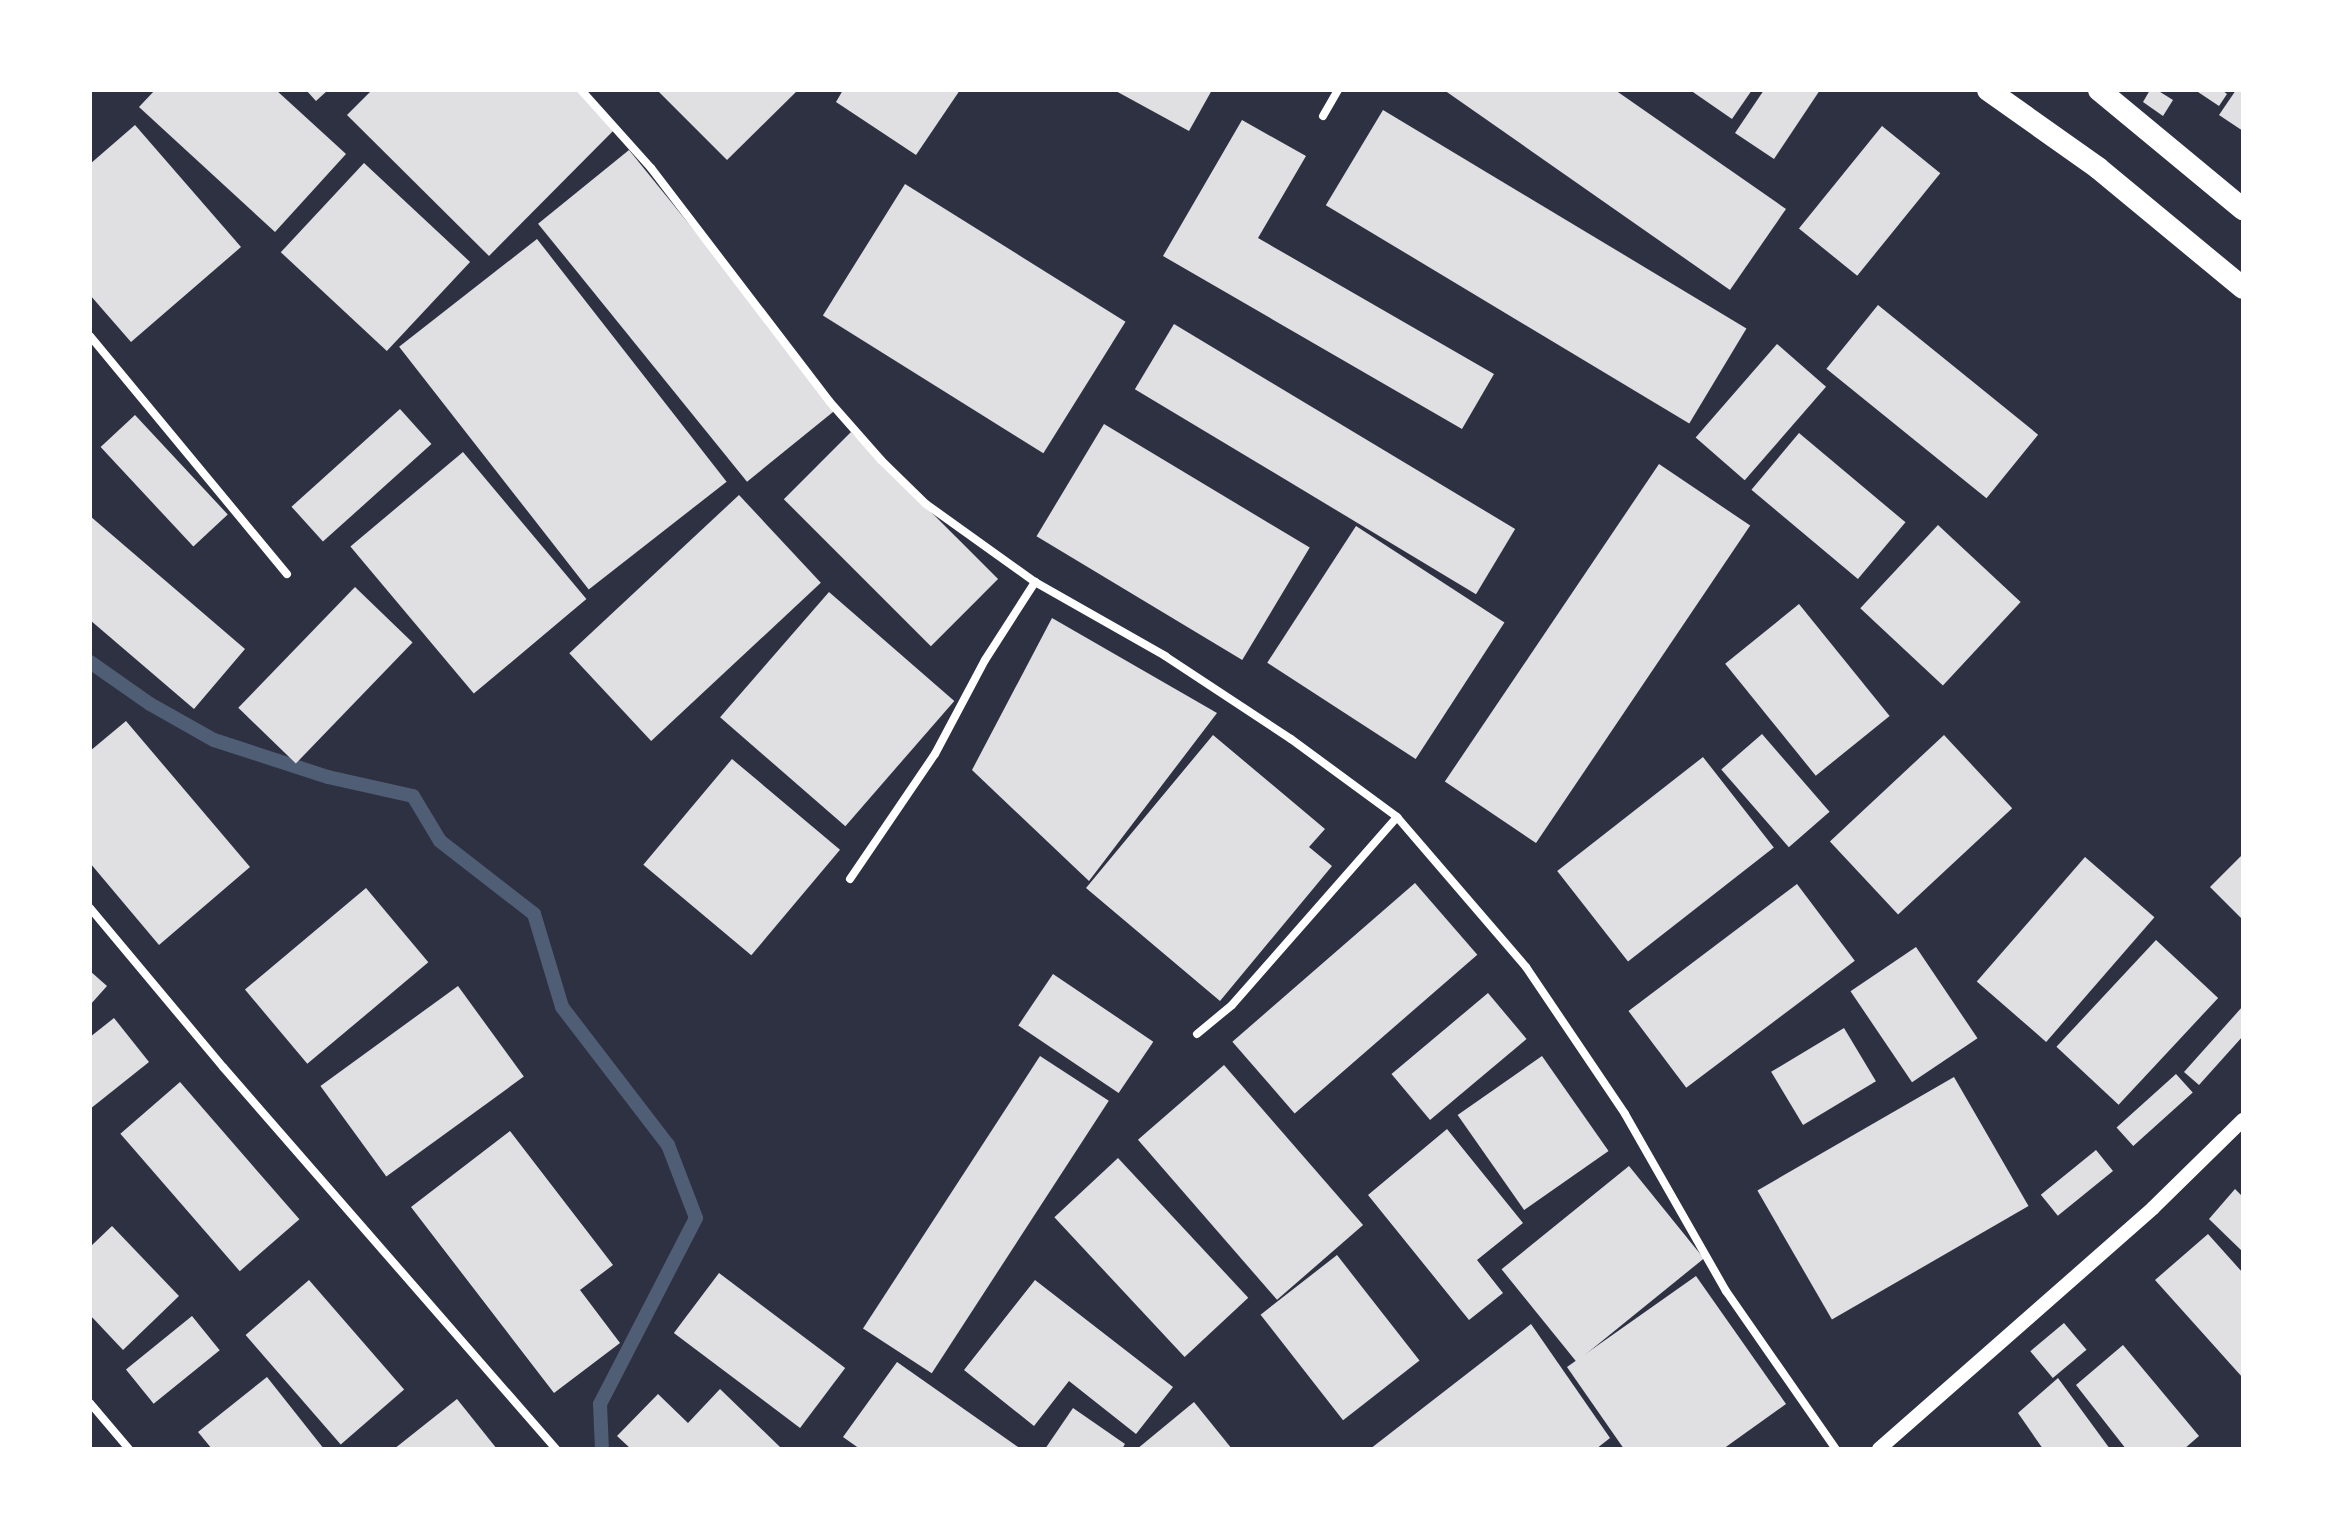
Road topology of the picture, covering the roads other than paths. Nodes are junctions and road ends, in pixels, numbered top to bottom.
1 (581, 90) edge
2 (1338, 90) edge
3 (1988, 90) edge
4 (2099, 90) edge
5 (1323, 116) dead end
6 (2243, 209) edge
7 (2243, 288) edge
8 (90, 336) edge
9 (287, 574) dead end
10 (1035, 582) junction
11 (1397, 817) junction
12 (850, 879) dead end
13 (90, 908) edge
14 (1197, 1034) dead end
15 (2243, 1120) edge
16 (90, 1403) edge
17 (129, 1449) edge
18 (556, 1449) edge
19 (1836, 1449) edge
20 (1879, 1449) edge

1 - 10 street
2 - 5 street
3 - 7 highway
4 - 6 highway
8 - 9 street
10 - 11 street
10 - 12 street
11 - 14 street
11 - 19 street
13 - 18 street
15 - 20 street
16 - 17 street

